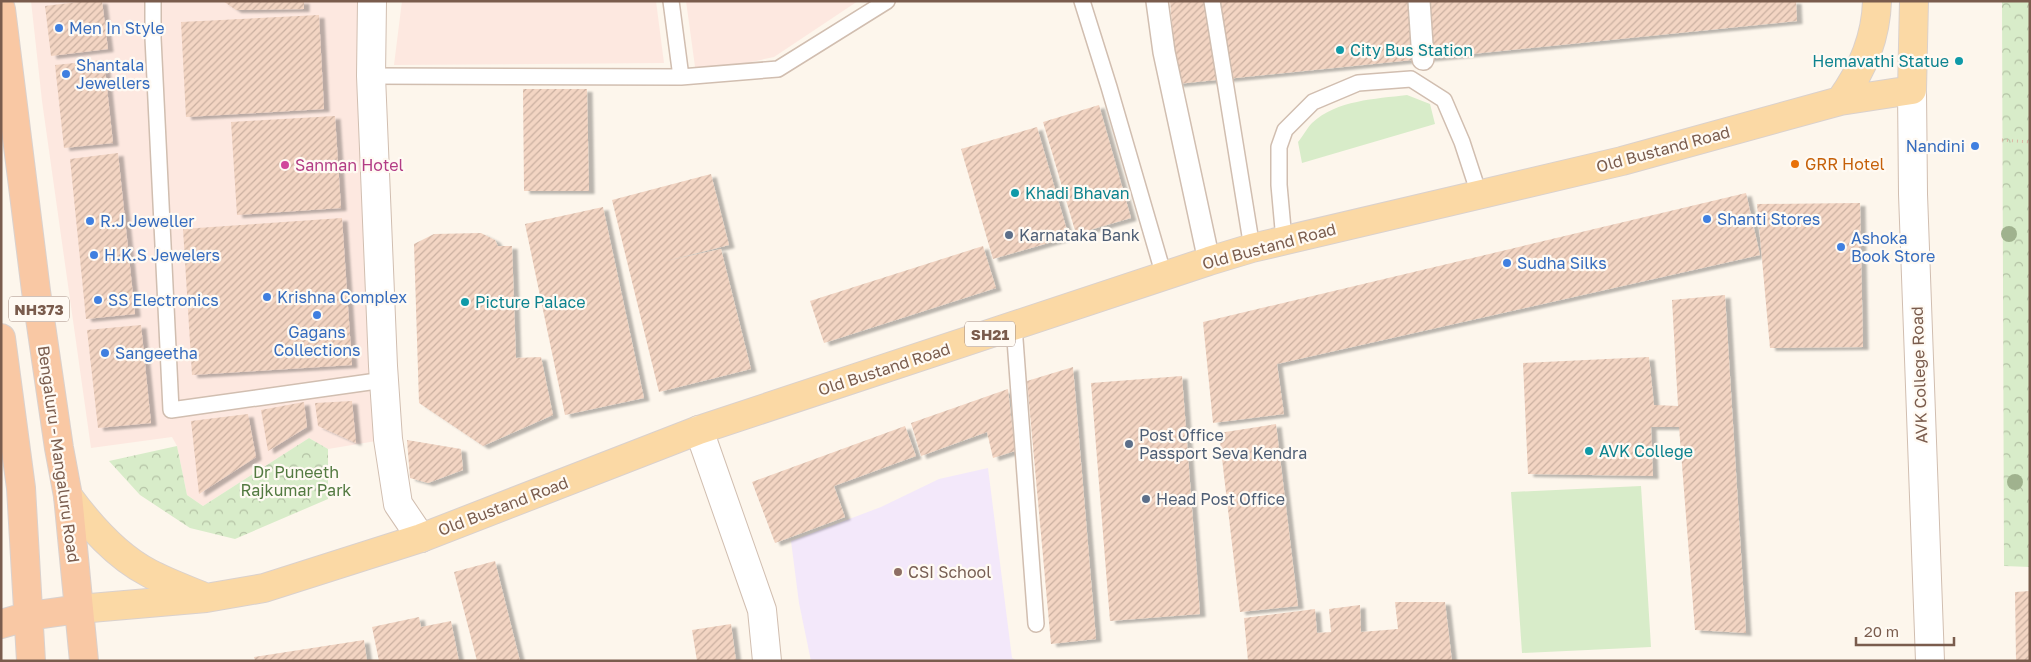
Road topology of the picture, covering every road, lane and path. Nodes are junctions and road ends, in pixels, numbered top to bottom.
1 (153, 1) edge
2 (372, 1) edge
3 (671, 1) edge
4 (887, 1) edge
5 (1082, 1) edge
6 (1156, 1) edge
7 (1212, 1) edge
8 (1419, 1) edge
9 (1, 9) edge
10 (1914, 10) edge
11 (1876, 11) edge
12 (1423, 59) dead end
13 (371, 76) junction
14 (681, 77) junction
15 (1912, 90) junction
16 (1840, 101) junction
17 (2002, 140) dead end
18 (2030, 142) edge
19 (1479, 194) junction
20 (1284, 240) junction
21 (1252, 248) junction
22 (1209, 261) junction
23 (1164, 276) junction
24 (1014, 326) junction
25 (1, 338) edge
26 (384, 380) junction
27 (699, 430) junction
28 (68, 496) junction
29 (421, 538) junction
30 (206, 598) junction
31 (79, 608) junction
32 (29, 616) junction
33 (1, 624) edge
34 (1036, 624) dead end
35 (31, 661) edge
36 (84, 661) edge
37 (767, 661) edge
38 (1930, 661) edge

1 - 26 lane
2 - 13 street
3 - 14 lane
4 - 14 lane
5 - 23 lane
6 - 22 street
7 - 21 lane
8 - 12 street
9 - 28 highway, Bengaluru - Mangaluru Road / NH373
10 - 11 main road
10 - 15 main road
11 - 16 main road
13 - 14 lane
13 - 26 street
15 - 16 main road, Old Bustand Road / SH21
15 - 38 street, AVK College Road
16 - 19 main road, Old Bustand Road / SH21
17 - 18 path
19 - 20 main road, Old Bustand Road / SH21
19 - 20 lane
20 - 21 main road, Old Bustand Road / SH21
21 - 22 main road, Old Bustand Road / SH21
22 - 23 main road, Old Bustand Road / SH21
23 - 24 main road, Old Bustand Road / SH21
24 - 27 main road, Old Bustand Road / SH21
24 - 34 lane
25 - 32 highway, NH373
26 - 29 street
27 - 29 main road, Old Bustand Road / SH21
27 - 37 street
28 - 30 main road
28 - 31 highway, Bengaluru - Mangaluru Road / NH373
29 - 30 main road, Old Bustand Road / SH21
30 - 31 main road, Old Bustand Road / SH21
31 - 32 highway
31 - 36 highway, Bengaluru - Mangaluru Road
32 - 33 highway
32 - 35 highway

